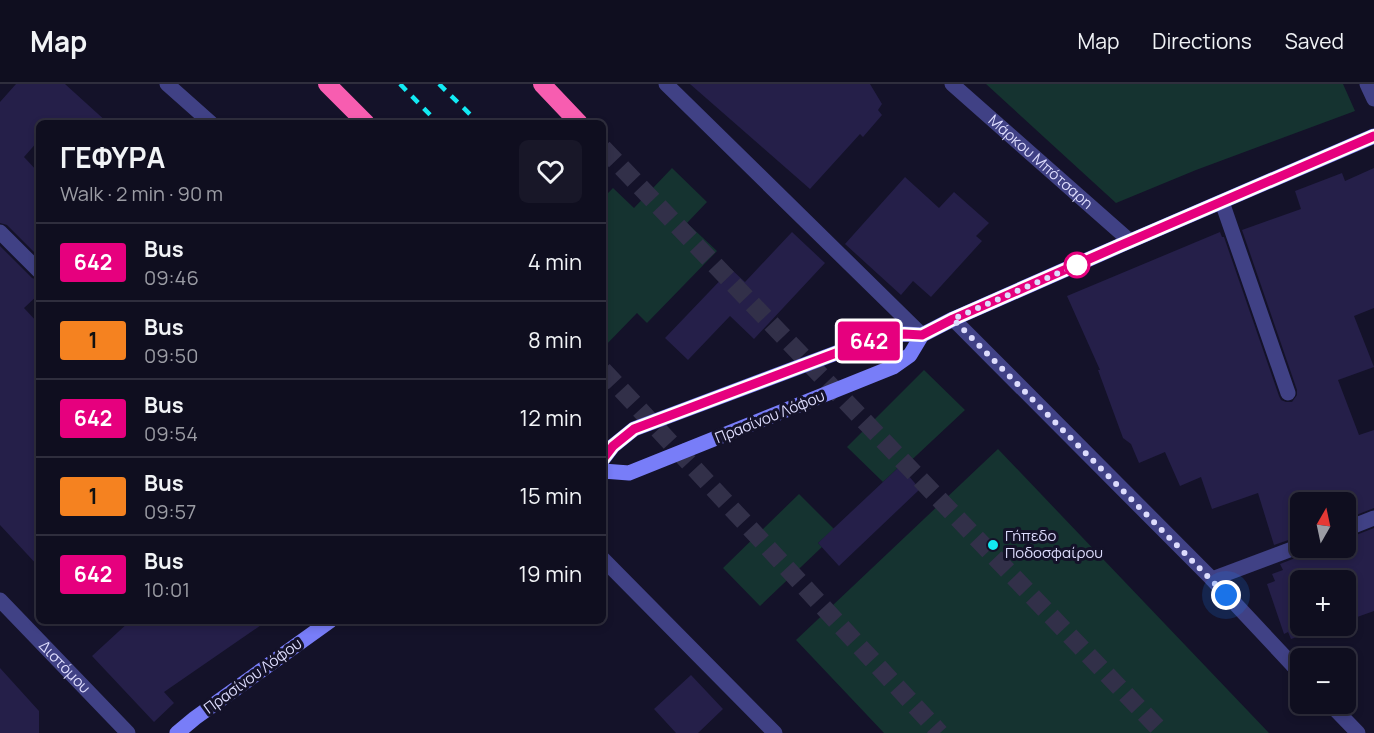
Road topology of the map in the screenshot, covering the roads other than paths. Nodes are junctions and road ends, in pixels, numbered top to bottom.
1 (167, 84) edge
2 (327, 84) edge
3 (542, 84) edge
4 (666, 84) edge
5 (952, 84) edge
6 (1367, 84) edge
7 (1374, 99) edge
8 (208, 120) edge
9 (363, 120) edge
10 (576, 120) edge
11 (1374, 136) edge
12 (1222, 202) junction
13 (0, 232) edge
14 (1130, 241) junction
15 (36, 268) edge
16 (953, 319) junction
17 (922, 335) junction
18 (1288, 393) dead end
19 (606, 455) edge
20 (606, 471) edge
21 (1374, 518) edge
22 (1356, 525) edge
23 (1290, 550) edge
24 (606, 562) edge
25 (1212, 579) junction
26 (0, 600) edge
27 (326, 624) edge
28 (1290, 662) edge
29 (1340, 714) edge
30 (128, 733) edge
31 (177, 733) edge
32 (775, 733) edge
33 (1358, 733) edge

1 - 8 street
2 - 9 highway
3 - 10 highway
4 - 17 street
5 - 14 street, Μάρκου Μπότσαρη
6 - 7 street
11 - 12 street, Πρασίνου Λόφου
12 - 14 street, Πρασίνου Λόφου
12 - 18 street
13 - 15 street
14 - 16 street, Πρασίνου Λόφου
16 - 17 street, Πρασίνου Λόφου
16 - 25 street
17 - 19 street, Πρασίνου Λόφου
17 - 20 street, Πρασίνου Λόφου
21 - 22 street
23 - 25 street
24 - 32 street
25 - 28 street
26 - 30 street, Διστόμου
27 - 31 street, Πρασίνου Λόφου
29 - 33 street

